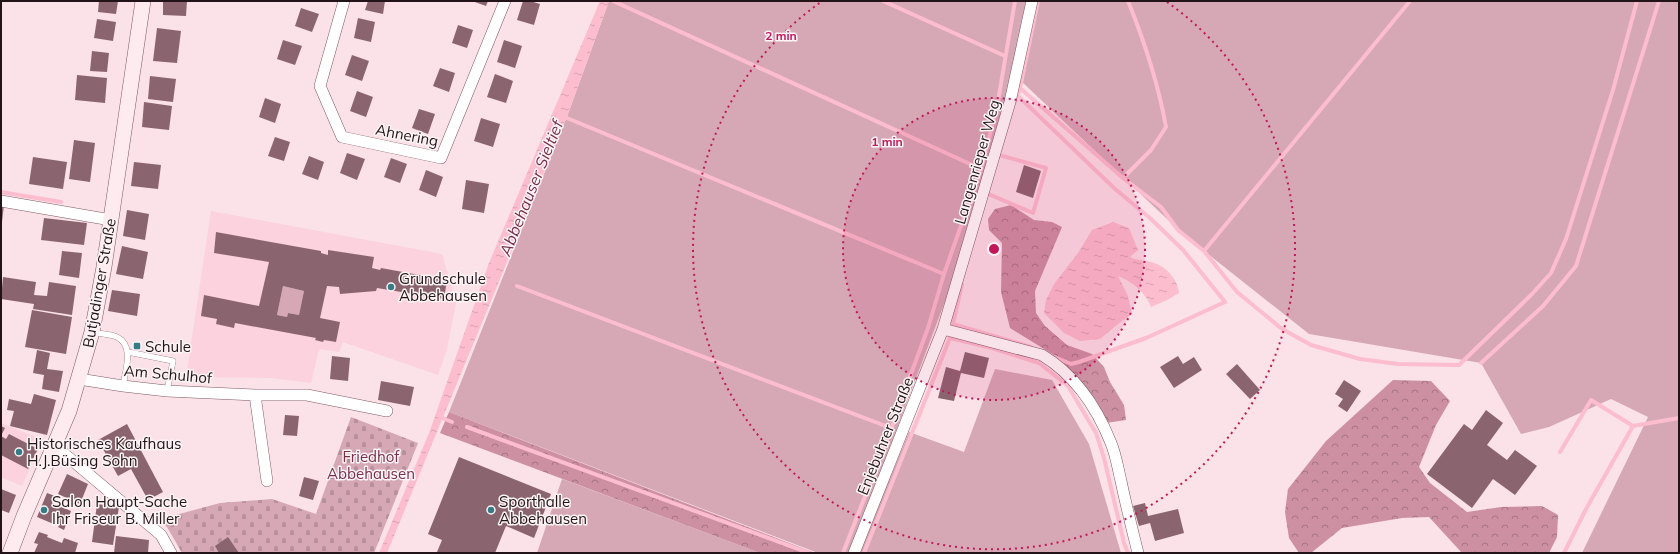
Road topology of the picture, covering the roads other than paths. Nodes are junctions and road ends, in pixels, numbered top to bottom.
1 (143, 1) edge
2 (344, 1) edge
3 (505, 1) edge
4 (1032, 1) edge
5 (1, 201) edge
6 (111, 220) junction
7 (943, 329) junction
8 (92, 332) junction
9 (128, 352) junction
10 (79, 379) junction
11 (123, 386) junction
12 (168, 390) junction
13 (255, 395) junction
14 (387, 410) dead end
15 (54, 447) junction
16 (267, 481) dead end
17 (10, 553) edge
18 (171, 553) edge
19 (854, 553) edge
20 (1138, 553) edge

1 - 6 main road, Butjadinger Straße
2 - 3 street, Ahnering
4 - 7 street, Langenrieper Weg
5 - 6 street
6 - 8 main road, Butjadinger Straße
7 - 19 street, Enjebuhrer Straße
7 - 20 street
8 - 9 lane
8 - 10 main road, Butjadinger Straße
9 - 11 lane
9 - 12 lane
10 - 11 street, Am Schulhof
10 - 15 main road, Butjadinger Straße
11 - 12 street, Am Schulhof
12 - 13 street, Am Schulhof
13 - 14 street, Am Schulhof
13 - 16 street
15 - 17 main road, Butjadinger Straße
15 - 18 street

